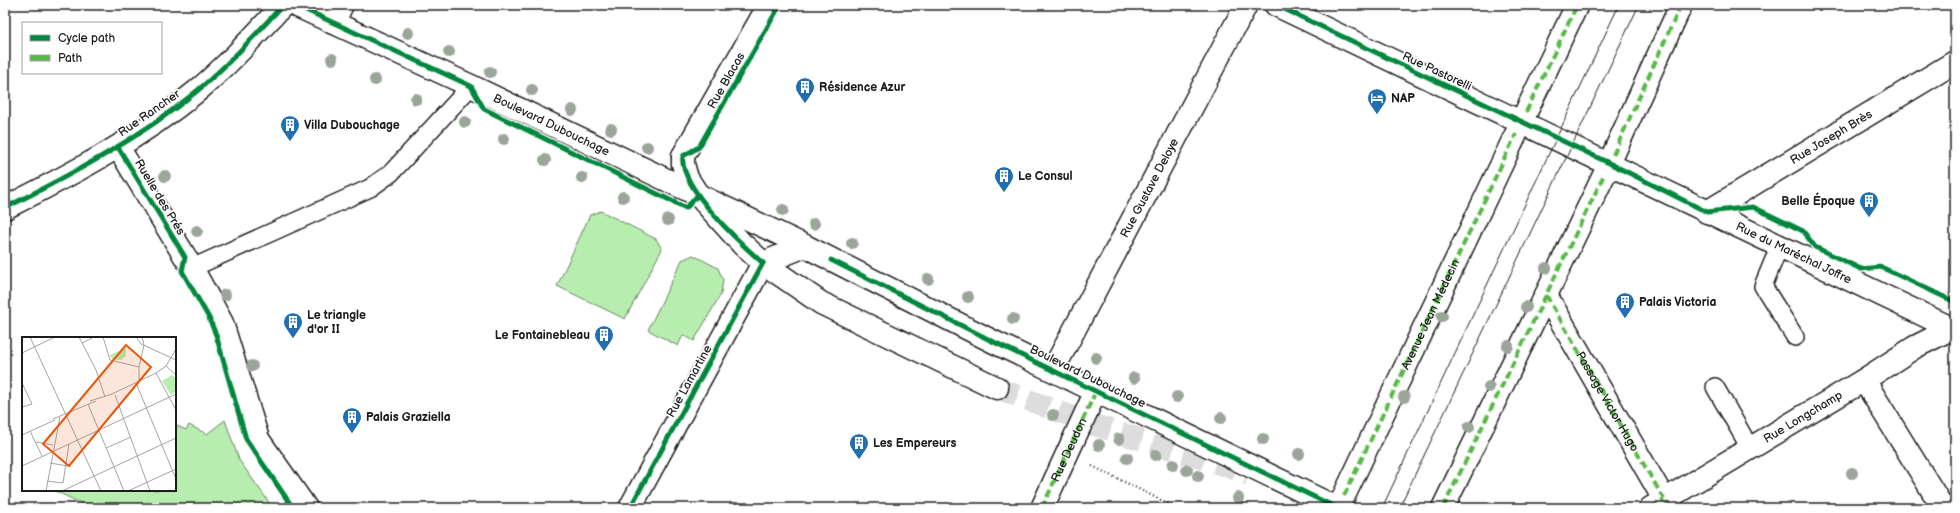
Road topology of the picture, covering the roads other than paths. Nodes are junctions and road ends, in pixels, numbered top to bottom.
1 (283, 5) edge
2 (295, 5) edge
3 (769, 5) edge
4 (1246, 5) edge
5 (1276, 5) edge
6 (1577, 5) edge
7 (1681, 5) edge
8 (338, 14) edge
9 (1955, 62) edge
10 (471, 86) junction
11 (1526, 112) dead end
12 (1516, 134) dead end
13 (118, 147) junction
14 (1590, 154) joint
15 (684, 156) joint
16 (698, 195) junction
17 (5, 208) edge
18 (1707, 212) junction
19 (1780, 245) junction
20 (805, 246) junction
21 (763, 263) junction
22 (192, 268) junction
23 (1546, 295) junction
24 (1954, 328) edge
25 (1795, 337) dead end
26 (1053, 370) junction
27 (1864, 380) junction
28 (1715, 387) dead end
29 (997, 388) tunnel mouth
30 (1096, 391) junction
31 (1750, 448) junction
32 (1340, 502) edge
33 (1661, 505) edge
34 (306, 508) edge
35 (630, 508) edge
36 (1042, 508) edge
37 (1443, 508) edge
38 (1943, 508) edge

1 - 13 street, Rue Rancher
2 - 8 street, Boulevard Dubouchage
3 - 15 street, Rue Blacas
4 - 26 street, Rue Gustave Deloye
5 - 14 street, Rue Pastorelli
6 - 11 street
7 - 23 street
8 - 10 street, Boulevard Dubouchage
9 - 18 street, Rue Joseph Brès
10 - 16 street, Boulevard Dubouchage
10 - 22 lane
12 - 32 street, Avenue Jean Médecin
13 - 17 street, Rue Rancher
13 - 22 street, Ruelle des Prés
14 - 18 street, Rue du Maréchal Joffre
15 - 16 street, Boulevard Dubouchage
16 - 20 street, Boulevard Dubouchage
16 - 21 street, Boulevard Dubouchage
18 - 19 street, Rue du Maréchal Joffre
19 - 24 street, Rue du Maréchal Joffre
19 - 25 lane
20 - 21 street
20 - 26 street, Boulevard Dubouchage
21 - 29 street, Boulevard Dubouchage
21 - 35 street, Rue Lamartine
22 - 34 street, Ruelle des Prés
23 - 33 street, Passage Victor Hugo
23 - 37 street
24 - 27 street, Rue Longchamp
26 - 30 street, Boulevard Dubouchage
27 - 31 street, Rue Longchamp
27 - 38 street
28 - 31 lane
30 - 32 street, Boulevard Dubouchage
30 - 36 street, Rue Deudon
31 - 33 street, Rue Longchamp

